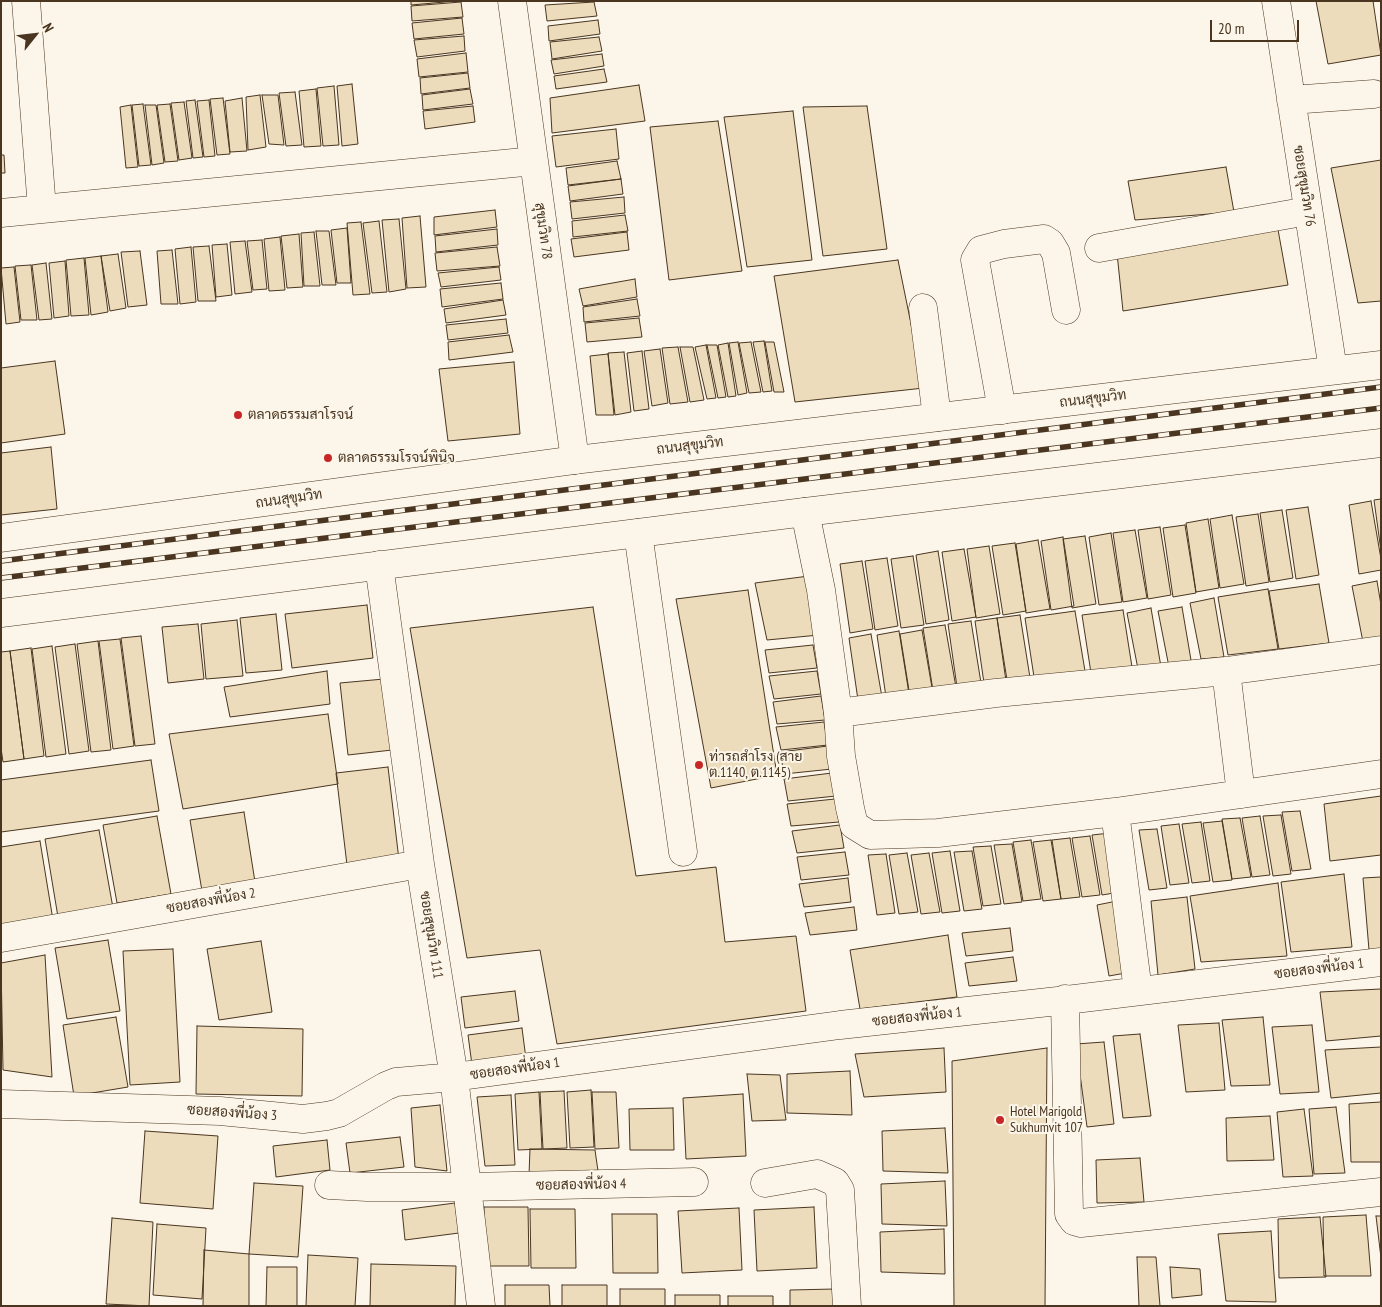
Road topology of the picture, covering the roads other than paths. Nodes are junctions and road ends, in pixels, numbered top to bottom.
1 (26, 1) edge
2 (512, 1) edge
3 (1276, 1) edge
4 (1374, 94) dead end
5 (1291, 100) junction
6 (534, 161) junction
7 (42, 209) junction
8 (1308, 211) junction
9 (1, 214) edge
10 (1099, 248) dead end
11 (923, 308) dead end
12 (1066, 310) dead end
13 (1381, 364) edge
14 (1333, 370) junction
15 (1002, 410) junction
16 (937, 417) junction
17 (1381, 443) edge
18 (575, 460) junction
19 (804, 512) junction
20 (638, 533) junction
21 (1, 538) edge
22 (379, 565) junction
23 (1, 613) edge
24 (1381, 650) edge
25 (1226, 671) junction
26 (838, 713) junction
27 (1381, 774) edge
28 (1241, 794) junction
29 (1115, 812) junction
30 (683, 852) dead end
31 (420, 864) junction
32 (1, 938) edge
33 (1381, 962) edge
34 (1138, 991) junction
35 (1065, 1000) junction
36 (454, 1077) junction
37 (1, 1104) edge
38 (694, 1182) dead end
39 (765, 1182) dead end
40 (329, 1184) dead end
41 (468, 1187) junction
42 (1381, 1192) edge
43 (481, 1306) edge
44 (847, 1306) edge

1 - 7 main road
2 - 6 main road, สุขุมวิท 78
3 - 5 main road, ซอยสุขุมวิท 76
4 - 5 main road
5 - 8 main road, ซอยสุขุมวิท 76
6 - 7 main road
6 - 18 main road, สุขุมวิท 78
7 - 9 main road
8 - 10 main road
8 - 14 main road, ซอยสุขุมวิท 76
11 - 16 main road
12 - 15 main road
13 - 14 main road, ถนนสุขุมวิท
14 - 15 main road, ถนนสุขุมวิท
15 - 16 main road, ถนนสุขุมวิท
16 - 18 main road, ถนนสุขุมวิท
17 - 19 main road
18 - 21 main road, ถนนสุขุมวิท
19 - 20 main road
19 - 26 main road
20 - 22 main road
20 - 30 main road
22 - 23 main road
22 - 31 main road, ซอยสุขุมวิท 111
24 - 25 main road
25 - 26 main road
25 - 28 main road
26 - 29 main road
27 - 28 main road
28 - 29 main road
29 - 34 main road
31 - 32 main road, ซอยสองพี่น้อง 2
31 - 36 main road, ซอยสุขุมวิท 111
33 - 34 main road, ซอยสองพี่น้อง 1
34 - 35 main road, ซอยสองพี่น้อง 1
35 - 36 main road, ซอยสองพี่น้อง 1
35 - 42 main road
36 - 37 main road, ซอยสองพี่น้อง 3
36 - 41 main road, ซอยสุขุมวิท 111
38 - 41 main road, ซอยสองพี่น้อง 4
39 - 44 main road
40 - 41 main road, ซอยสองพี่น้อง 4
41 - 43 main road, ซอยสุขุมวิท 111

